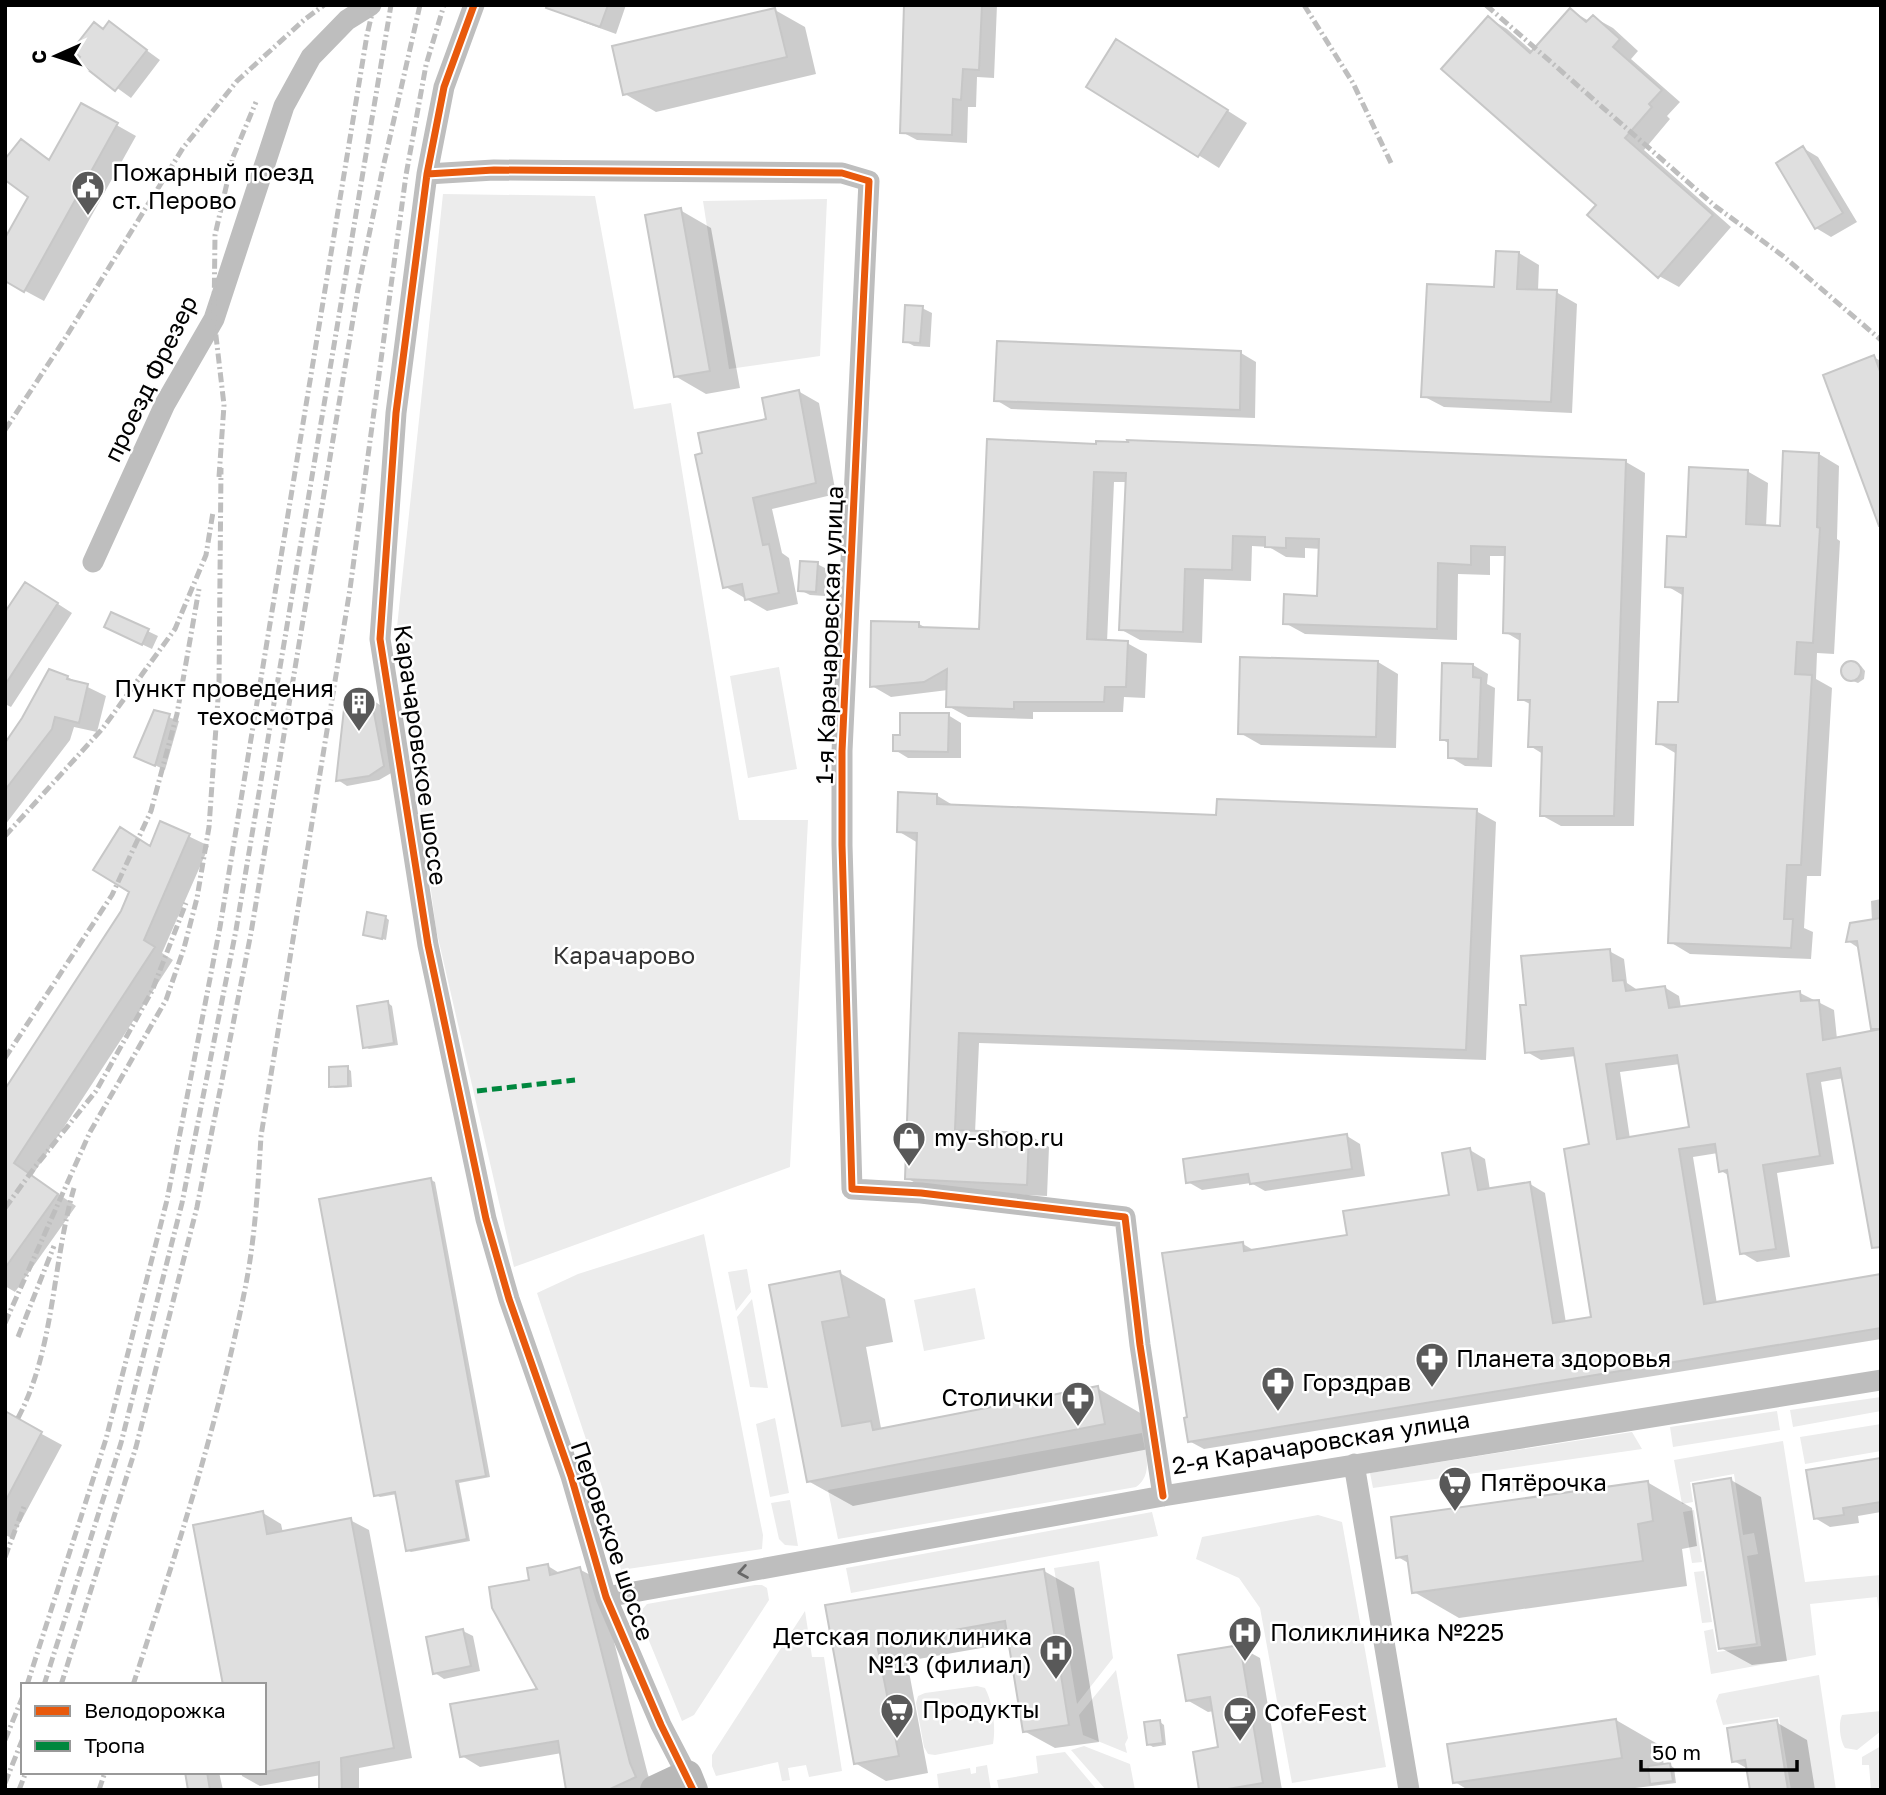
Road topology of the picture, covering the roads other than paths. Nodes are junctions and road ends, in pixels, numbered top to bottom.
1 (371, 5) edge
2 (474, 5) edge
3 (427, 174) junction
4 (93, 562) dead end
5 (509, 1299) joint
6 (1881, 1380) edge
7 (1354, 1464) junction
8 (1163, 1496) junction
9 (607, 1597) junction
10 (690, 1783) edge
11 (655, 1790) edge
12 (1409, 1790) edge

1 - 4 street, проезд Фрезер
2 - 3 street, Карачаровское шоссе
3 - 5 street, Карачаровское шоссе
3 - 8 street, 1-я Карачаровская улица
5 - 9 street, Перовское шоссе
6 - 7 street, 2-я Карачаровская улица
7 - 8 street, 2-я Карачаровская улица
7 - 12 street
8 -> 9 street, 2-я Карачаровская улица
9 - 10 street, Перовское шоссе
10 - 11 street

